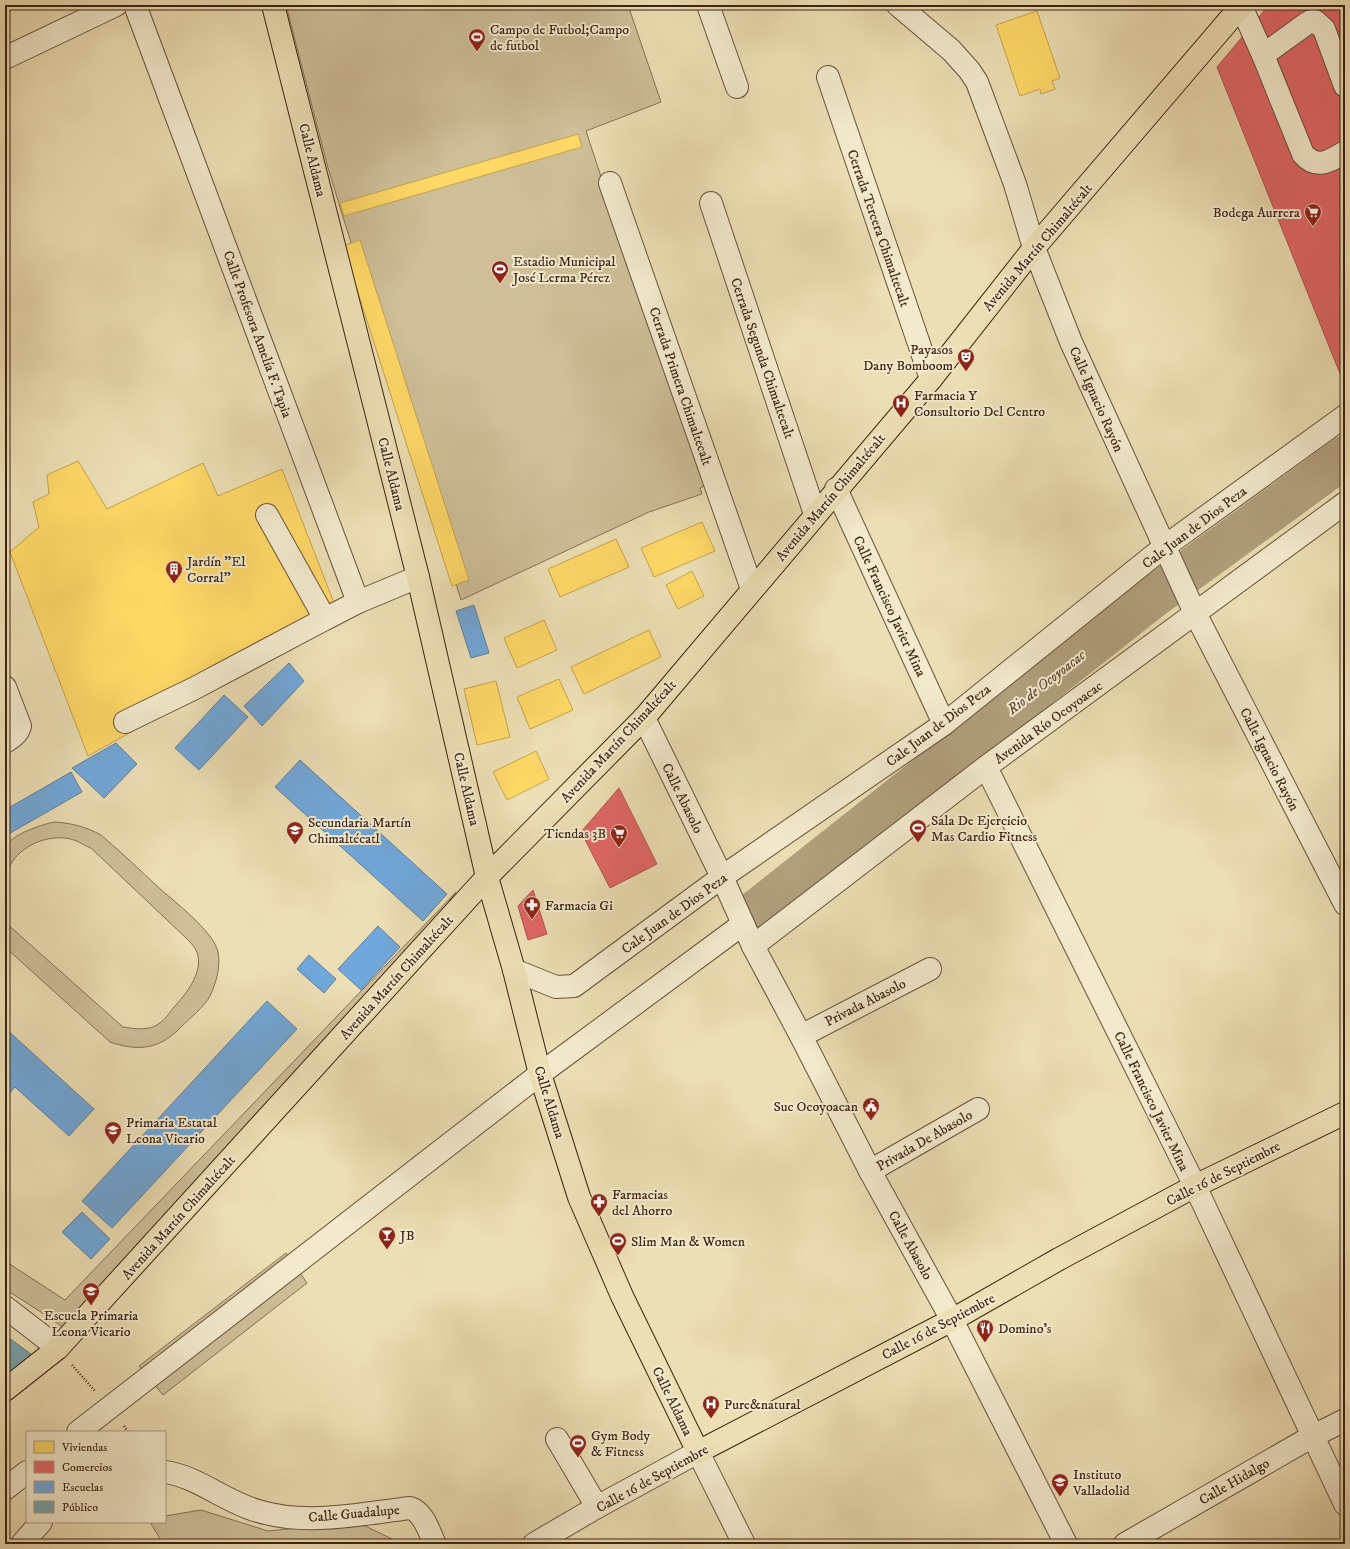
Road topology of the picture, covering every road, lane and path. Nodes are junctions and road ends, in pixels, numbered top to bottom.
1 (116, 5) edge
2 (135, 5) edge
3 (273, 5) edge
4 (708, 5) edge
5 (898, 5) edge
6 (1242, 6) edge
7 (1263, 55) junction
8 (5, 58) edge
9 (828, 77) dead end
10 (1345, 86) edge
11 (737, 87) dead end
12 (1345, 152) edge
13 (610, 183) dead end
14 (711, 203) dead end
15 (1034, 248) junction
16 (931, 379) junction
17 (1345, 416) edge
18 (836, 489) junction
19 (1345, 503) edge
20 (816, 514) junction
21 (267, 515) dead end
22 (1166, 551) junction
23 (418, 577) junction
24 (752, 589) junction
25 (358, 602) junction
26 (1193, 608) junction
27 (325, 619) junction
28 (5, 687) edge
29 (644, 718) junction
30 (124, 722) dead end
31 (944, 724) junction
32 (5, 742) edge
33 (986, 767) junction
34 (487, 877) junction
35 (722, 877) junction
36 (1345, 904) edge
37 (743, 924) junction
38 (753, 946) junction
39 (930, 969) dead end
40 (514, 970) junction
41 (801, 1036) junction
42 (540, 1074) junction
43 (978, 1109) dead end
44 (1345, 1113) edge
45 (870, 1171) junction
46 (1195, 1186) junction
47 (5, 1307) edge
48 (952, 1320) junction
49 (58, 1348) junction
50 (5, 1390) edge
51 (1345, 1420) edge
52 (79, 1431) edge
53 (1314, 1436) junction
54 (557, 1438) dead end
55 (698, 1452) junction
56 (166, 1472) edge
57 (26, 1473) edge
58 (5, 1489) edge
59 (1345, 1504) edge
60 (597, 1507) junction
61 (40, 1523) edge
62 (22, 1544) edge
63 (436, 1544) edge
64 (534, 1544) edge
65 (744, 1544) edge
66 (1066, 1544) edge
67 (1125, 1544) edge

1 - 8 street
2 - 25 street, Calle Profesora Amelía F. Tapia
3 - 23 main road, Calle Aldama
4 - 11 street
5 - 15 street, Calle Ignacio Rayón
6 - 7 street
6 - 15 main road, Avenida Martín Chimaltécalt
7 - 10 street
7 - 12 street
9 - 16 street, Cerrada Tercera Chimaltecalt
13 - 24 street, Cerrada Primera Chimaltecalt
14 - 20 street, Cerrada Segunda Chimaltecalt
15 - 16 main road, Avenida Martín Chimaltécalt
15 - 22 street, Calle Ignacio Rayón
16 - 18 main road, Avenida Martín Chimaltécalt
17 - 22 street, Cale Juan de Dios Peza
18 - 20 main road, Avenida Martín Chimaltécalt
18 - 31 street, Calle Francisco Javier Mina
19 - 26 street, Avenida Río Ocoyoacac
20 - 24 main road, Avenida Martín Chimaltécalt
21 - 27 street
22 - 26 street, Calle Ignacio Rayón
22 - 31 street, Cale Juan de Dios Peza
23 - 25 street
23 - 34 main road, Calle Aldama
24 - 29 main road, Avenida Martín Chimaltécalt
25 - 27 street
26 - 33 street, Avenida Río Ocoyoacac
26 - 36 street, Calle Ignacio Rayón
27 - 30 street
28 - 32 street
29 - 34 main road, Avenida Martín Chimaltécalt
29 - 35 street, Calle Abasolo
31 - 35 street, Cale Juan de Dios Peza
33 - 38 street, Avenida Río Ocoyoacac
33 - 46 street, Calle Francisco Javier Mina
34 - 40 main road, Calle Aldama
34 - 49 main road, Avenida Martín Chimaltécalt
35 - 37 street, Calle Abasolo
35 - 40 street, Cale Juan de Dios Peza
37 - 38 street, Calle Abasolo
37 - 42 street
38 - 41 street, Calle Abasolo
39 - 41 street, Privada Abasolo
40 - 42 main road, Calle Aldama
41 - 45 street, Calle Abasolo
42 - 52 street
42 - 55 main road, Calle Aldama
43 - 45 street, Privada De Abasolo
44 - 46 main road, Calle 16 de Septiembre
45 - 48 street, Calle Abasolo
46 - 48 main road, Calle 16 de Septiembre
46 - 53 street, Calle Francisco Javier Mina
47 - 49 street
48 - 55 main road, Calle 16 de Septiembre
48 - 66 street, Calle Abasolo
49 - 50 main road, Avenida Martín Chimaltécalt
51 - 53 street, Calle Hidalgo
53 - 59 street, Calle Francisco Javier Mina
53 - 67 street, Calle Hidalgo
54 - 60 street
55 - 60 street, Calle 16 de Septiembre
55 - 65 street, Calle Aldama
56 - 63 street, Calle Guadalupe
57 - 58 street
60 - 64 street, Calle 16 de Septiembre
61 - 62 street

